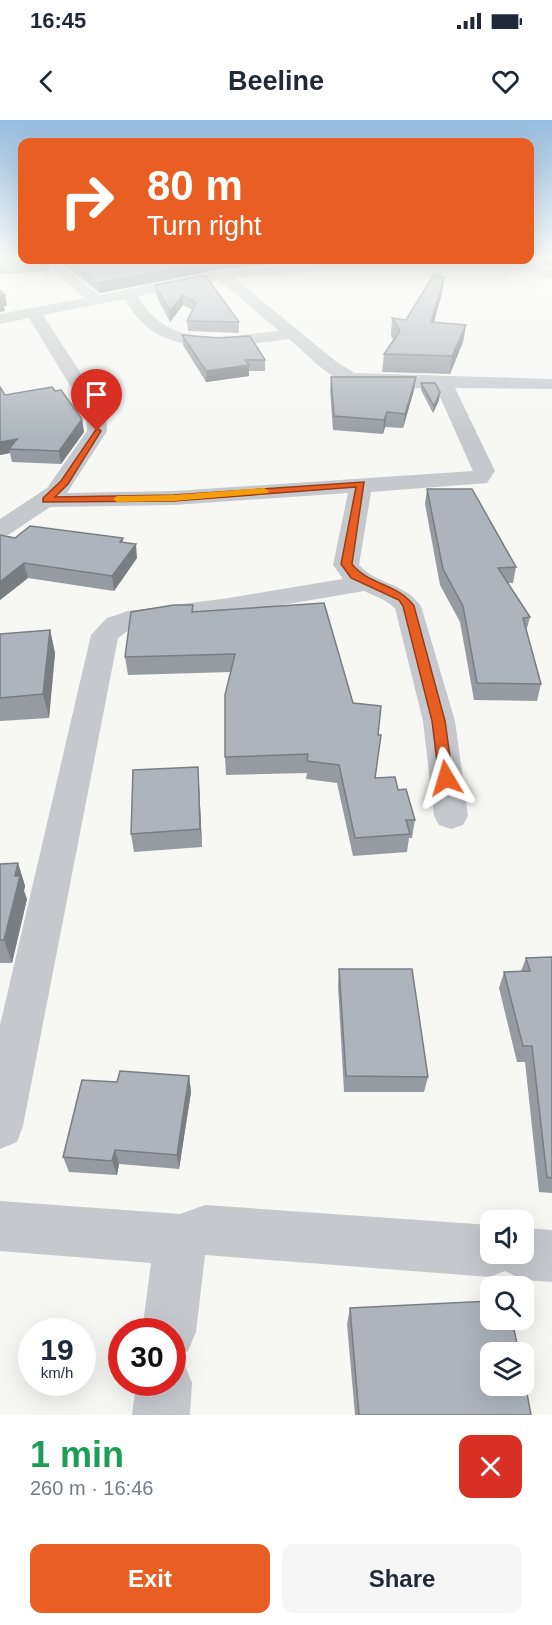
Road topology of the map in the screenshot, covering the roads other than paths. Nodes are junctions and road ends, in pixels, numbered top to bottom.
1 (38, 319) edge
2 (146, 319) edge
3 (275, 319) edge
4 (292, 334) junction
5 (444, 384) junction
6 (552, 384) edge
7 (361, 484) junction
8 (41, 504) junction
9 (0, 506) edge
10 (0, 530) edge
11 (369, 582) junction
12 (451, 816) dead end
13 (0, 1126) edge
14 (0, 1226) edge
15 (180, 1240) junction
16 (480, 1250) edge
17 (534, 1255) edge
18 (552, 1256) edge
19 (172, 1318) edge
20 (164, 1396) edge
21 (162, 1415) edge

1 - 8 street
2 - 4 street
3 - 4 street
4 - 5 street
5 - 6 street
5 - 7 street
7 - 8 street
7 - 11 street
8 - 9 street
8 - 10 street
11 - 12 street
11 - 13 street
14 - 15 street
15 - 16 street
15 - 19 street
17 - 18 street
20 - 21 street

